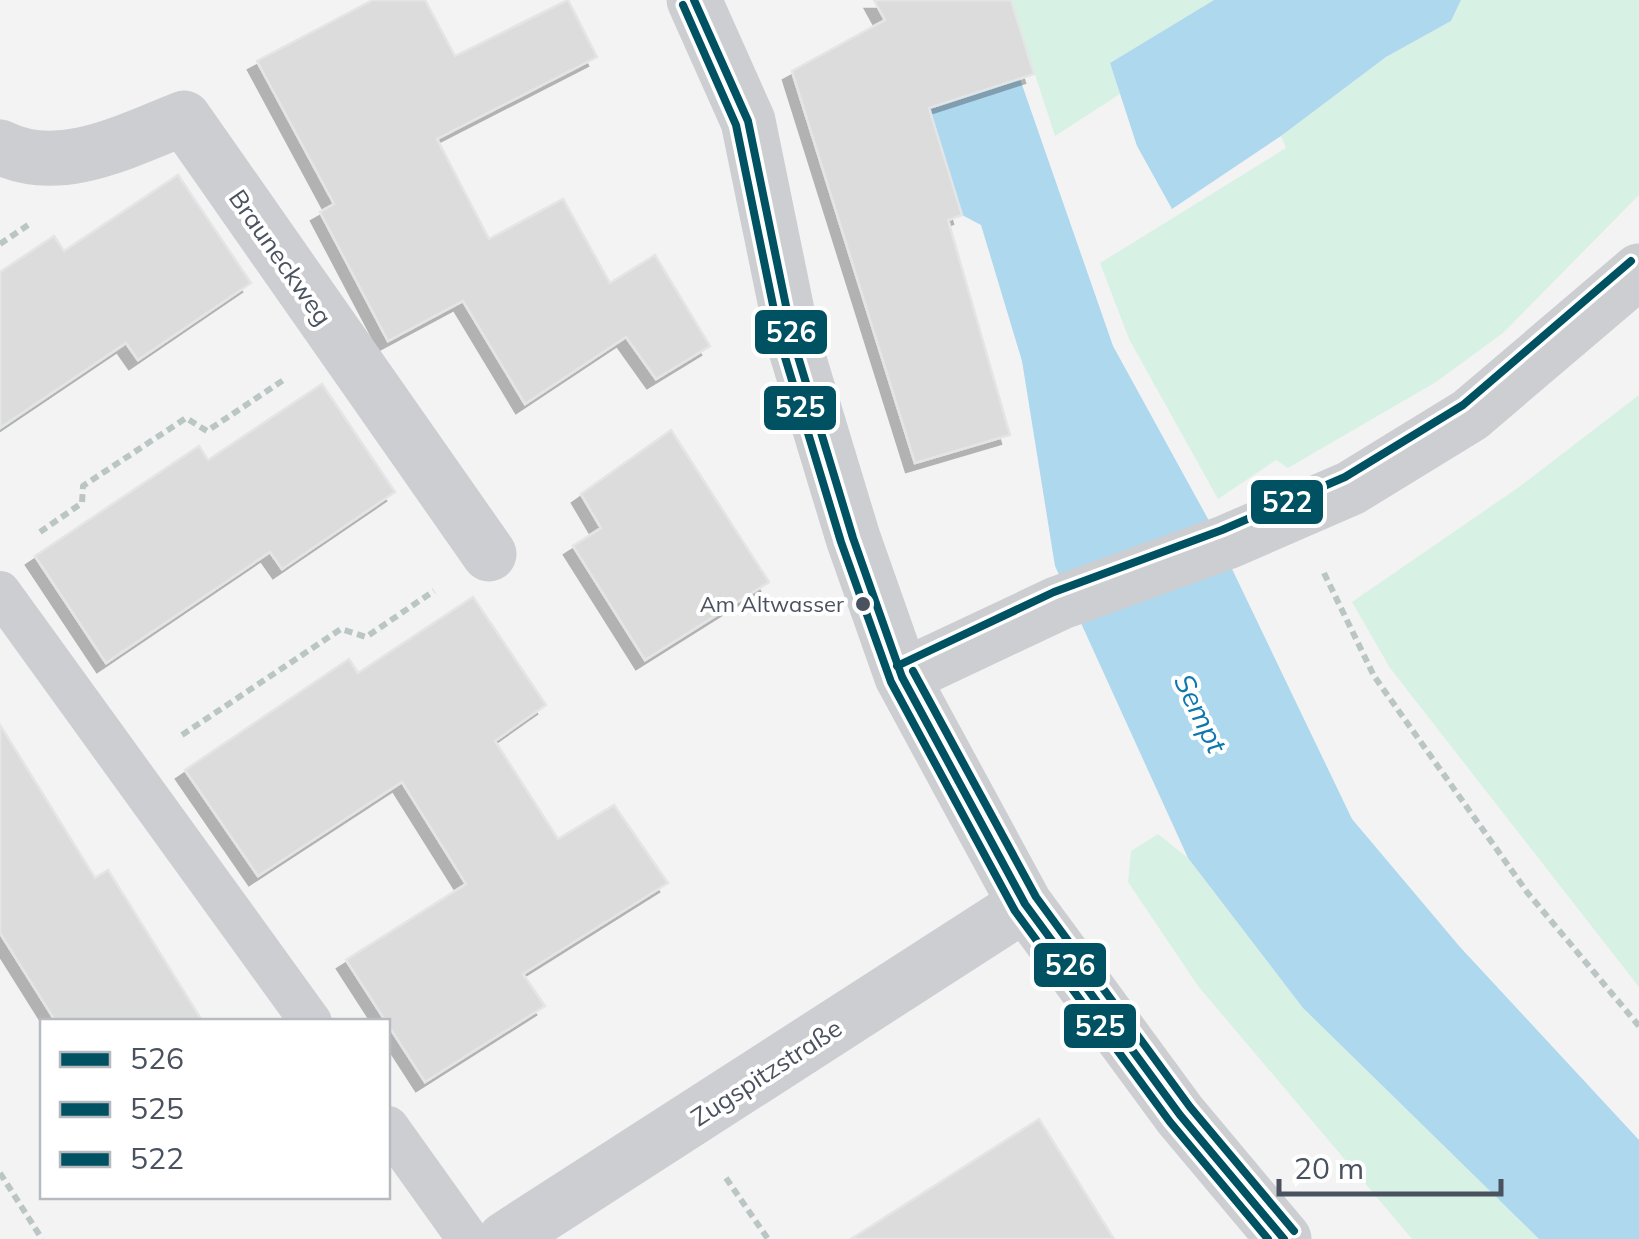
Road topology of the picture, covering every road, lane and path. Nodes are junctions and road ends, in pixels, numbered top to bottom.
1 (694, 0) edge
2 (0, 147) edge
3 (1639, 271) edge
4 (340, 342) junction
5 (1298, 513) junction
6 (40, 532) dead end
7 (489, 554) joint
8 (0, 592) edge
9 (902, 677) junction
10 (182, 735) dead end
11 (1026, 904) junction
12 (309, 1019) edge
13 (1639, 1026) edge
14 (390, 1130) edge
15 (0, 1174) edge
16 (726, 1178) dead end
17 (42, 1239) edge
18 (468, 1239) edge
19 (505, 1239) edge
20 (768, 1239) edge
21 (1284, 1239) edge

1 - 9 street
2 - 4 street, Brauneckweg
3 - 5 street
4 - 6 path
4 - 7 street, Brauneckweg
5 - 9 street
5 - 13 path
7 - 10 path
8 - 12 lane
9 - 11 street
11 - 19 street, Zugspitzstraße
11 - 21 street
14 - 18 lane
15 - 17 path
16 - 20 path

